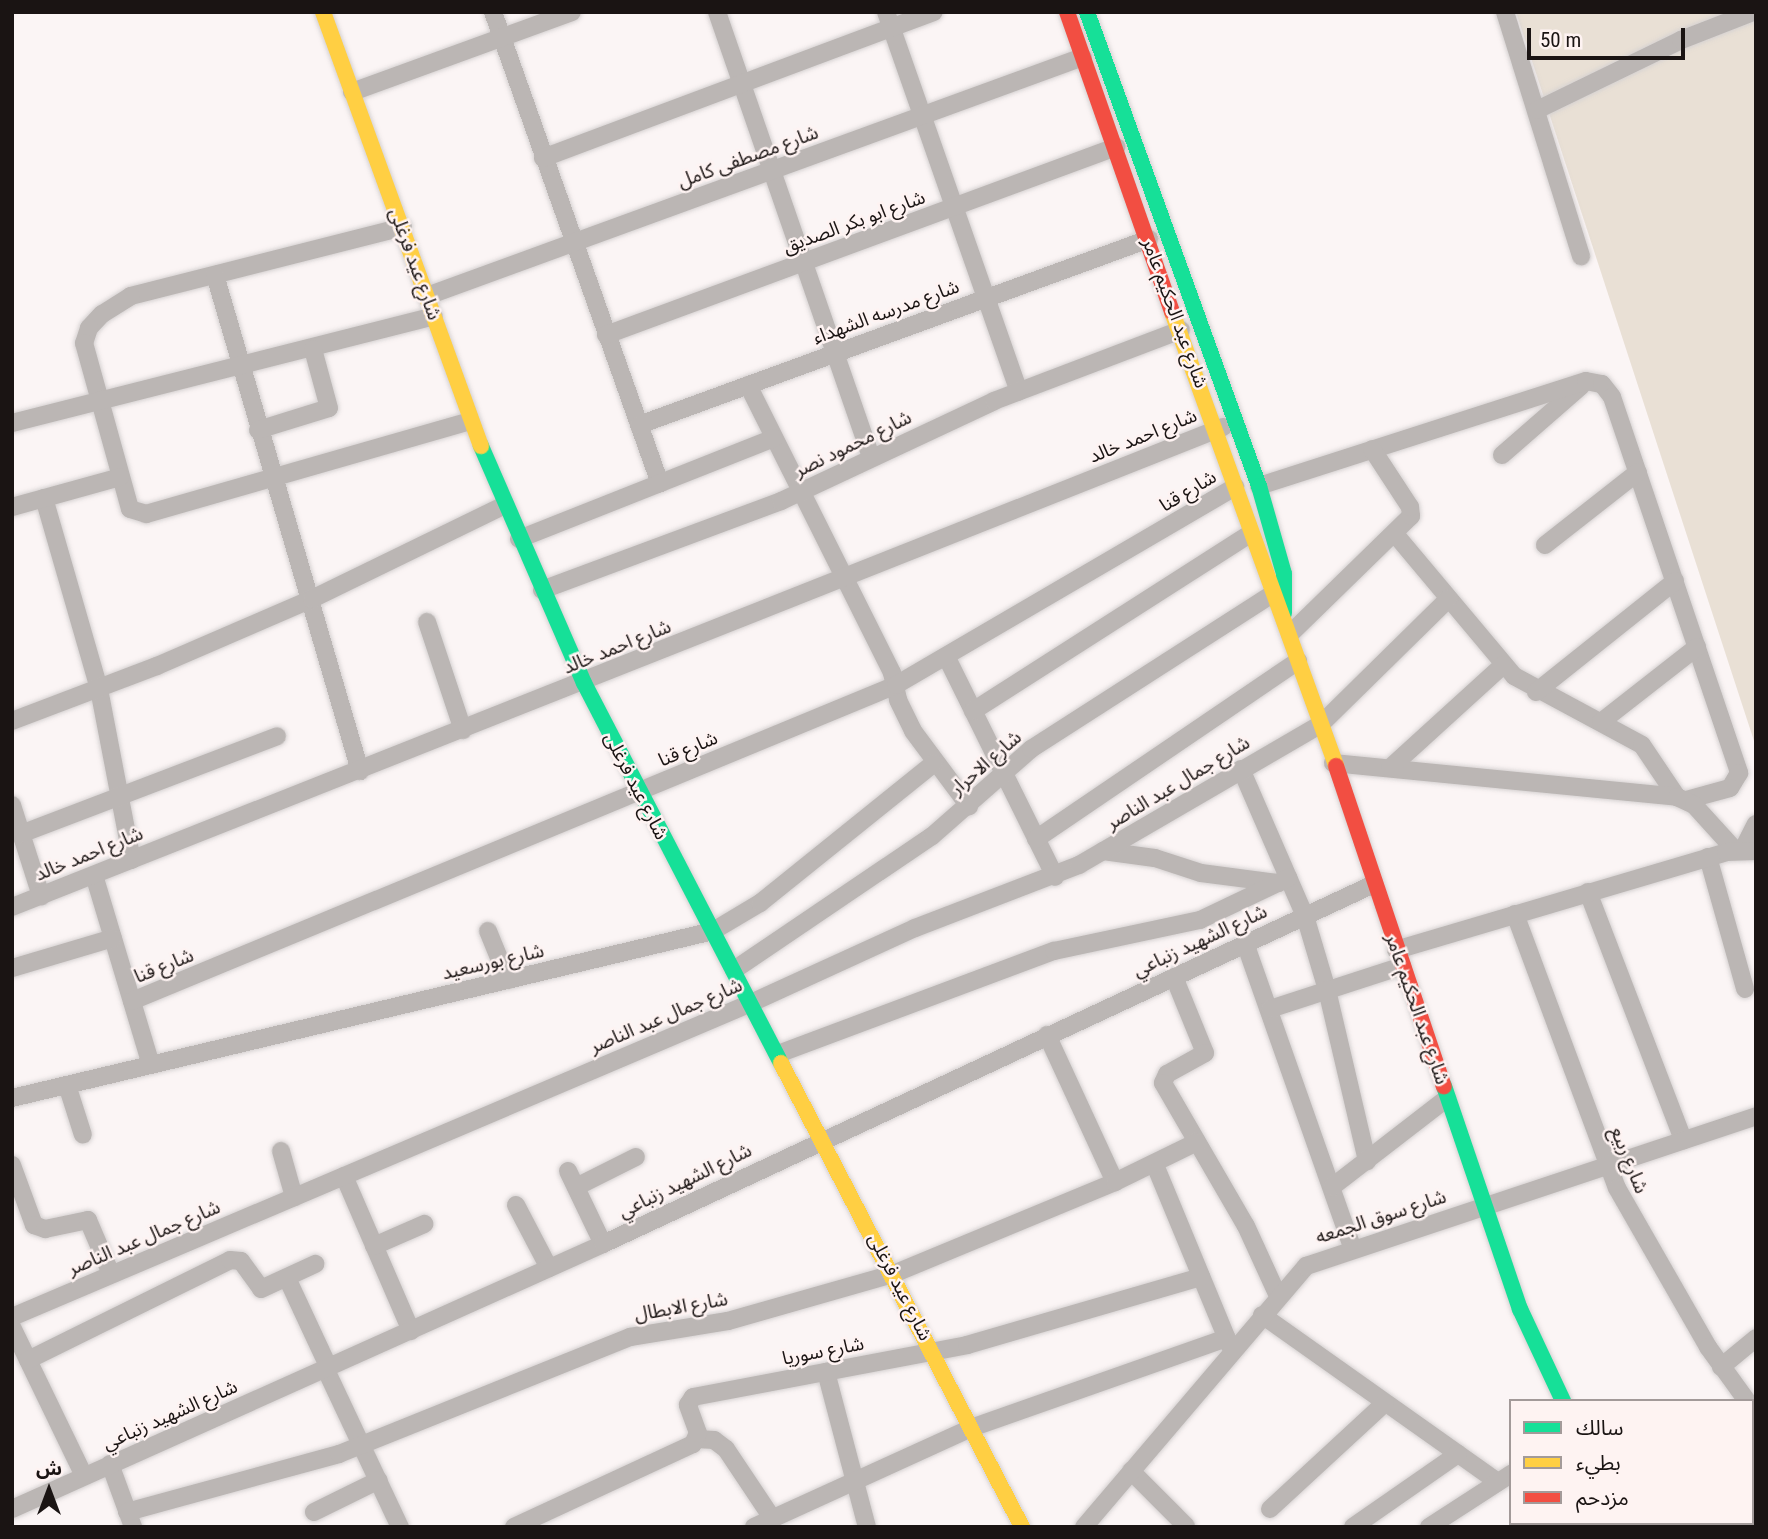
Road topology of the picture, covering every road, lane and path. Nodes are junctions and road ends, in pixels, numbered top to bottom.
1 (323, 12) edge
2 (493, 12) edge
3 (572, 12) edge
4 (717, 12) edge
5 (934, 12) edge
6 (1067, 12) edge
7 (1087, 12) edge
8 (1505, 12) edge
9 (1753, 12) edge
10 (888, 20) edge
11 (502, 38) junction
12 (1083, 57) junction
13 (742, 84) junction
14 (352, 92) junction
15 (1537, 110) junction
16 (922, 116) junction
17 (1116, 147) junction
18 (543, 158) junction
19 (772, 170) junction
20 (954, 207) junction
21 (403, 227) junction
22 (1149, 239) junction
23 (572, 243) junction
24 (1581, 256) dead end
25 (804, 262) junction
26 (215, 275) junction
27 (426, 296) junction
28 (986, 298) junction
29 (434, 316) junction
30 (1181, 330) junction
31 (606, 335) junction
32 (313, 349) junction
33 (835, 353) junction
34 (239, 368) junction
35 (1586, 382) junction
36 (748, 385) junction
37 (1019, 391) junction
38 (98, 401) junction
39 (470, 421) junction
40 (1236, 422) junction
41 (12, 423) edge
42 (639, 425) junction
43 (258, 430) junction
44 (1216, 430) junction
45 (774, 438) junction
46 (1372, 449) junction
47 (1502, 455) dead end
48 (871, 457) junction
49 (1638, 472) junction
50 (120, 477) junction
51 (272, 478) junction
52 (660, 483) junction
53 (1259, 486) junction
54 (1235, 487) junction
55 (802, 493) junction
56 (44, 498) junction
57 (505, 505) junction
58 (12, 507) edge
59 (1250, 534) junction
60 (1395, 534) junction
61 (519, 539) junction
62 (1545, 545) dead end
63 (845, 579) junction
64 (1675, 581) junction
65 (542, 590) junction
66 (1272, 595) junction
67 (312, 598) junction
68 (1448, 599) junction
69 (1284, 613) junction
70 (427, 622) dead end
71 (1290, 634) junction
72 (1697, 648) junction
73 (947, 658) junction
74 (1298, 661) junction
75 (1503, 665) junction
76 (584, 683) junction
77 (895, 685) junction
78 (99, 689) junction
79 (1536, 692) junction
80 (973, 711) junction
81 (13, 716) edge
82 (1601, 722) junction
83 (1320, 724) junction
84 (463, 730) junction
85 (277, 736) dead end
86 (934, 763) junction
87 (1333, 763) junction
88 (1390, 768) junction
89 (1241, 769) junction
90 (360, 771) junction
91 (1003, 773) junction
92 (639, 793) junction
93 (120, 796) junction
94 (1682, 798) junction
95 (12, 805) edge
96 (969, 806) junction
97 (1756, 824) edge
98 (17, 828) edge
99 (1036, 839) junction
100 (1744, 850) edge
101 (1103, 851) junction
102 (1709, 857) junction
103 (132, 860) junction
104 (94, 875) junction
105 (1055, 877) junction
106 (1283, 880) junction
107 (1374, 884) junction
108 (1588, 892) junction
109 (41, 896) junction
110 (12, 907) edge
111 (1515, 915) junction
112 (1305, 916) junction
113 (488, 930) dead end
114 (713, 931) junction
115 (113, 938) junction
116 (1245, 943) junction
117 (1399, 958) junction
118 (12, 968) edge
119 (734, 970) junction
120 (1174, 977) junction
121 (508, 981) junction
122 (1745, 989) dead end
123 (1327, 990) junction
124 (132, 1001) junction
125 (751, 1003) junction
126 (1270, 1009) junction
127 (1047, 1035) junction
128 (778, 1054) junction
129 (151, 1065) junction
130 (67, 1085) junction
131 (12, 1098) edge
132 (1447, 1098) junction
133 (1756, 1116) edge
134 (83, 1135) dead end
135 (823, 1138) junction
136 (1683, 1140) junction
137 (1197, 1142) junction
138 (281, 1151) dead end
139 (636, 1157) dead end
140 (1367, 1161) junction
141 (12, 1165) edge
142 (1155, 1165) junction
143 (1607, 1165) junction
144 (344, 1176) junction
145 (1115, 1182) junction
146 (1332, 1187) junction
147 (294, 1197) junction
148 (516, 1205) dead end
149 (1484, 1206) junction
150 (424, 1224) dead end
151 (603, 1244) junction
152 (374, 1247) junction
153 (1353, 1248) junction
154 (315, 1264) dead end
155 (548, 1268) junction
156 (111, 1274) junction
157 (893, 1274) junction
158 (1201, 1277) junction
159 (287, 1278) junction
160 (1278, 1296) junction
161 (1262, 1315) junction
162 (12, 1317) edge
163 (12, 1327) edge
164 (411, 1331) junction
165 (1756, 1338) edge
166 (1230, 1344) junction
167 (933, 1352) junction
168 (28, 1360) junction
169 (1721, 1367) junction
170 (328, 1369) junction
171 (826, 1372) junction
172 (1562, 1399) edge
173 (1745, 1399) edge
174 (1385, 1403) junction
175 (971, 1428) junction
176 (697, 1439) junction
177 (362, 1445) junction
178 (1458, 1454) junction
179 (110, 1464) junction
180 (1131, 1471) junction
181 (84, 1476) junction
182 (1504, 1478) edge
183 (852, 1479) junction
184 (379, 1480) junction
185 (1270, 1509) dead end
186 (12, 1510) edge
187 (314, 1512) dead end
188 (772, 1518) junction
189 (130, 1519) edge
190 (1186, 1526) edge
191 (400, 1527) edge
192 (514, 1527) edge
193 (754, 1527) edge
194 (867, 1527) edge
195 (1021, 1527) edge
196 (1084, 1527) edge
197 (1353, 1527) edge
198 (1429, 1527) edge

1 - 14 street, شارع عيد فرغلى
2 - 11 street
3 - 11 street
4 - 13 street
5 - 10 street
6 - 12 street, شارع عبد الحكيم عامر
7 - 40 street, شارع عبد الحكيم عامر
8 - 15 street
9 - 15 street
10 - 13 street
10 - 16 street
11 - 14 street
11 - 18 street
12 - 16 street, شارع مصطفى كامل
12 - 17 street, شارع عبد الحكيم عامر
13 - 18 street
13 - 19 street
14 - 21 street, شارع عيد فرغلى
15 - 24 street
16 - 19 street, شارع مصطفى كامل
16 - 20 street
17 - 20 street, شارع ابو بكر الصديق
17 - 22 street, شارع عبد الحكيم عامر
18 - 23 street
19 - 23 street, شارع مصطفى كامل
19 - 25 street
20 - 25 street, شارع ابو بكر الصديق
20 - 28 street
21 - 26 street
21 - 27 street, شارع عيد فرغلى
22 - 28 street, شارع مدرسه الشهداء
22 - 30 street, شارع عبد الحكيم عامر
23 - 27 street, شارع مصطفى كامل
23 - 31 street
25 - 31 street, شارع ابو بكر الصديق
25 - 33 street
26 - 34 street
26 - 38 street
27 - 29 street, شارع عيد فرغلى
28 - 33 street, شارع مدرسه الشهداء
28 - 37 street
29 - 32 street
29 - 39 street, شارع عيد فرغلى
30 - 37 street, شارع محمود نصر
30 - 44 street, شارع عبد الحكيم عامر
31 - 42 street
32 - 34 street
32 - 43 street
33 - 36 street, شارع مدرسه الشهداء
33 - 48 street
34 - 38 street
34 - 43 street
35 - 46 street
35 - 47 street
35 - 49 street
36 - 42 street, شارع مدرسه الشهداء
36 - 45 street
37 - 48 street, شارع محمود نصر
38 - 41 street
38 - 50 street
39 - 51 street
39 - 57 street, شارع عيد فرغلى
40 - 44 street, شارع احمد خالد
40 - 53 street, شارع عبد الحكيم عامر
42 - 52 street
43 - 51 street
44 - 54 street, شارع عبد الحكيم عامر
44 - 63 street, شارع احمد خالد
45 - 52 street
45 - 55 street
46 - 53 street
46 - 60 street
48 - 55 street, شارع محمود نصر
49 - 62 street
49 - 64 street
50 - 51 street
50 - 56 street
51 - 67 street
52 - 61 street
53 - 69 street, شارع عبد الحكيم عامر
54 - 59 street, شارع عبد الحكيم عامر
54 - 73 street, شارع قنا
55 - 63 street
55 - 65 street, شارع محمود نصر
56 - 58 street
56 - 78 street
57 - 61 street, شارع عيد فرغلى
57 - 67 street
59 - 66 street, شارع عبد الحكيم عامر
59 - 80 street
60 - 68 street
60 - 71 street
61 - 65 street, شارع عيد فرغلى
63 - 76 street, شارع احمد خالد
63 - 77 street
64 - 72 street
64 - 79 street
65 - 76 street, شارع عيد فرغلى
66 - 69 street, شارع عبد الحكيم عامر
66 - 91 street, شارع الاحرار
67 - 78 street
67 - 90 street
68 - 75 street
68 - 83 street, شارع جمال عبد الناصر
69 - 71 street, شارع عبد الحكيم عامر
70 - 84 street
71 - 74 street, شارع عبد الحكيم عامر
72 - 82 street
72 - 94 street
73 - 77 street, شارع قنا
73 - 80 street
74 - 83 street, شارع عبد الحكيم عامر
74 - 99 street
75 - 79 street
75 - 88 street
76 - 84 street, شارع احمد خالد
76 - 92 street, شارع عيد فرغلى
77 - 86 street
77 - 92 street, شارع قنا
78 - 81 street
78 - 93 street
79 - 82 street
80 - 91 street
82 - 94 street
83 - 87 street, شارع عبد الحكيم عامر
83 - 89 street, شارع جمال عبد الناصر
84 - 90 street, شارع احمد خالد
85 - 93 street
86 - 96 street
86 - 114 street, شارع بورسعيد
87 - 88 street
87 - 107 street, شارع عبد الحكيم عامر
88 - 94 street
89 - 101 street, شارع جمال عبد الناصر
89 - 106 street
90 - 103 street, شارع احمد خالد
91 - 96 street, شارع الاحرار
91 - 99 street
92 - 114 street, شارع عيد فرغلى
92 - 124 street, شارع قنا
93 - 98 street
93 - 103 street
94 - 100 street
95 - 98 street
96 - 119 street, شارع الاحرار
97 - 100 street
98 - 109 street
99 - 105 street
100 - 102 street
101 - 105 street, شارع جمال عبد الناصر
101 - 106 street
102 - 108 street
102 - 122 street
103 - 104 street, شارع احمد خالد
104 - 109 street, شارع احمد خالد
104 - 115 street
105 - 125 street, شارع جمال عبد الناصر
106 - 112 street
106 - 128 street
107 - 112 street, شارع الشهيد زنباعي
107 - 117 street, شارع عبد الحكيم عامر
108 - 111 street
108 - 136 street
109 - 110 street, شارع احمد خالد
111 - 117 street
111 - 143 street, شارع ربيع
112 - 116 street, شارع الشهيد زنباعي
112 - 123 street
113 - 121 street
114 - 119 street, شارع عيد فرغلى
114 - 121 street, شارع بورسعيد
115 - 118 street
115 - 124 street
116 - 120 street, شارع الشهيد زنباعي
116 - 126 street
117 - 123 street
117 - 132 street, شارع عبد الحكيم عامر
119 - 125 street, شارع عيد فرغلى
120 - 127 street, شارع الشهيد زنباعي
120 - 137 street
121 - 129 street, شارع بورسعيد
123 - 126 street
123 - 140 street
124 - 129 street
125 - 128 street, شارع عيد فرغلى
125 - 144 street, شارع جمال عبد الناصر
126 - 146 street
127 - 135 street, شارع الشهيد زنباعي
127 - 145 street
128 - 135 street, شارع عيد فرغلى
129 - 130 street, شارع بورسعيد
130 - 131 street, شارع بورسعيد
130 - 134 street
132 - 140 street
132 - 149 street, شارع عبد الحكيم عامر
133 - 136 street, شارع سوق الجمعه
135 - 151 street, شارع الشهيد زنباعي
135 - 157 street, شارع عيد فرغلى
136 - 143 street, شارع سوق الجمعه
137 - 142 street, شارع الابطال
137 - 160 street
138 - 147 street
139 - 151 street
140 - 146 street
141 - 156 street
142 - 145 street, شارع الابطال
142 - 158 street
143 - 149 street, شارع سوق الجمعه
143 - 169 street, شارع ربيع
144 - 147 street, شارع جمال عبد الناصر
144 - 152 street
145 - 157 street, شارع الابطال
146 - 153 street
147 - 156 street, شارع جمال عبد الناصر
148 - 155 street
149 - 153 street, شارع سوق الجمعه
149 - 172 street, شارع عبد الحكيم عامر
150 - 152 street
151 - 155 street, شارع الشهيد زنباعي
152 - 164 street
153 - 160 street, شارع سوق الجمعه
154 - 159 street
155 - 164 street, شارع الشهيد زنباعي
156 - 162 street, شارع جمال عبد الناصر
157 - 167 street, شارع عيد فرغلى
157 - 177 street, شارع الابطال
158 - 166 street
158 - 167 street, شارع سوريا
159 - 168 street
159 - 170 street
160 - 161 street, شارع سوق الجمعه
161 - 166 street, شارع سوق الجمعه
161 - 174 street
163 - 168 street
164 - 170 street, شارع الشهيد زنباعي
165 - 169 street
166 - 175 street
166 - 180 street, شارع سوق الجمعه
167 - 171 street, شارع سوريا
167 - 175 street, شارع عيد فرغلى
168 - 181 street
169 - 173 street, شارع ربيع
170 - 177 street
170 - 179 street, شارع الشهيد زنباعي
171 - 176 street, شارع سوريا
171 - 183 street
174 - 178 street
174 - 185 street
175 - 183 street
175 - 195 street, شارع عيد فرغلى
176 - 188 street
176 - 192 street
177 - 184 street
177 - 189 street, شارع الابطال
178 - 182 street
178 - 197 street
179 - 181 street, شارع الشهيد زنباعي
179 - 189 street
180 - 190 street
180 - 196 street, شارع سوق الجمعه
181 - 186 street, شارع الشهيد زنباعي
182 - 198 street
183 - 188 street
183 - 194 street
184 - 187 street
184 - 191 street
188 - 193 street

